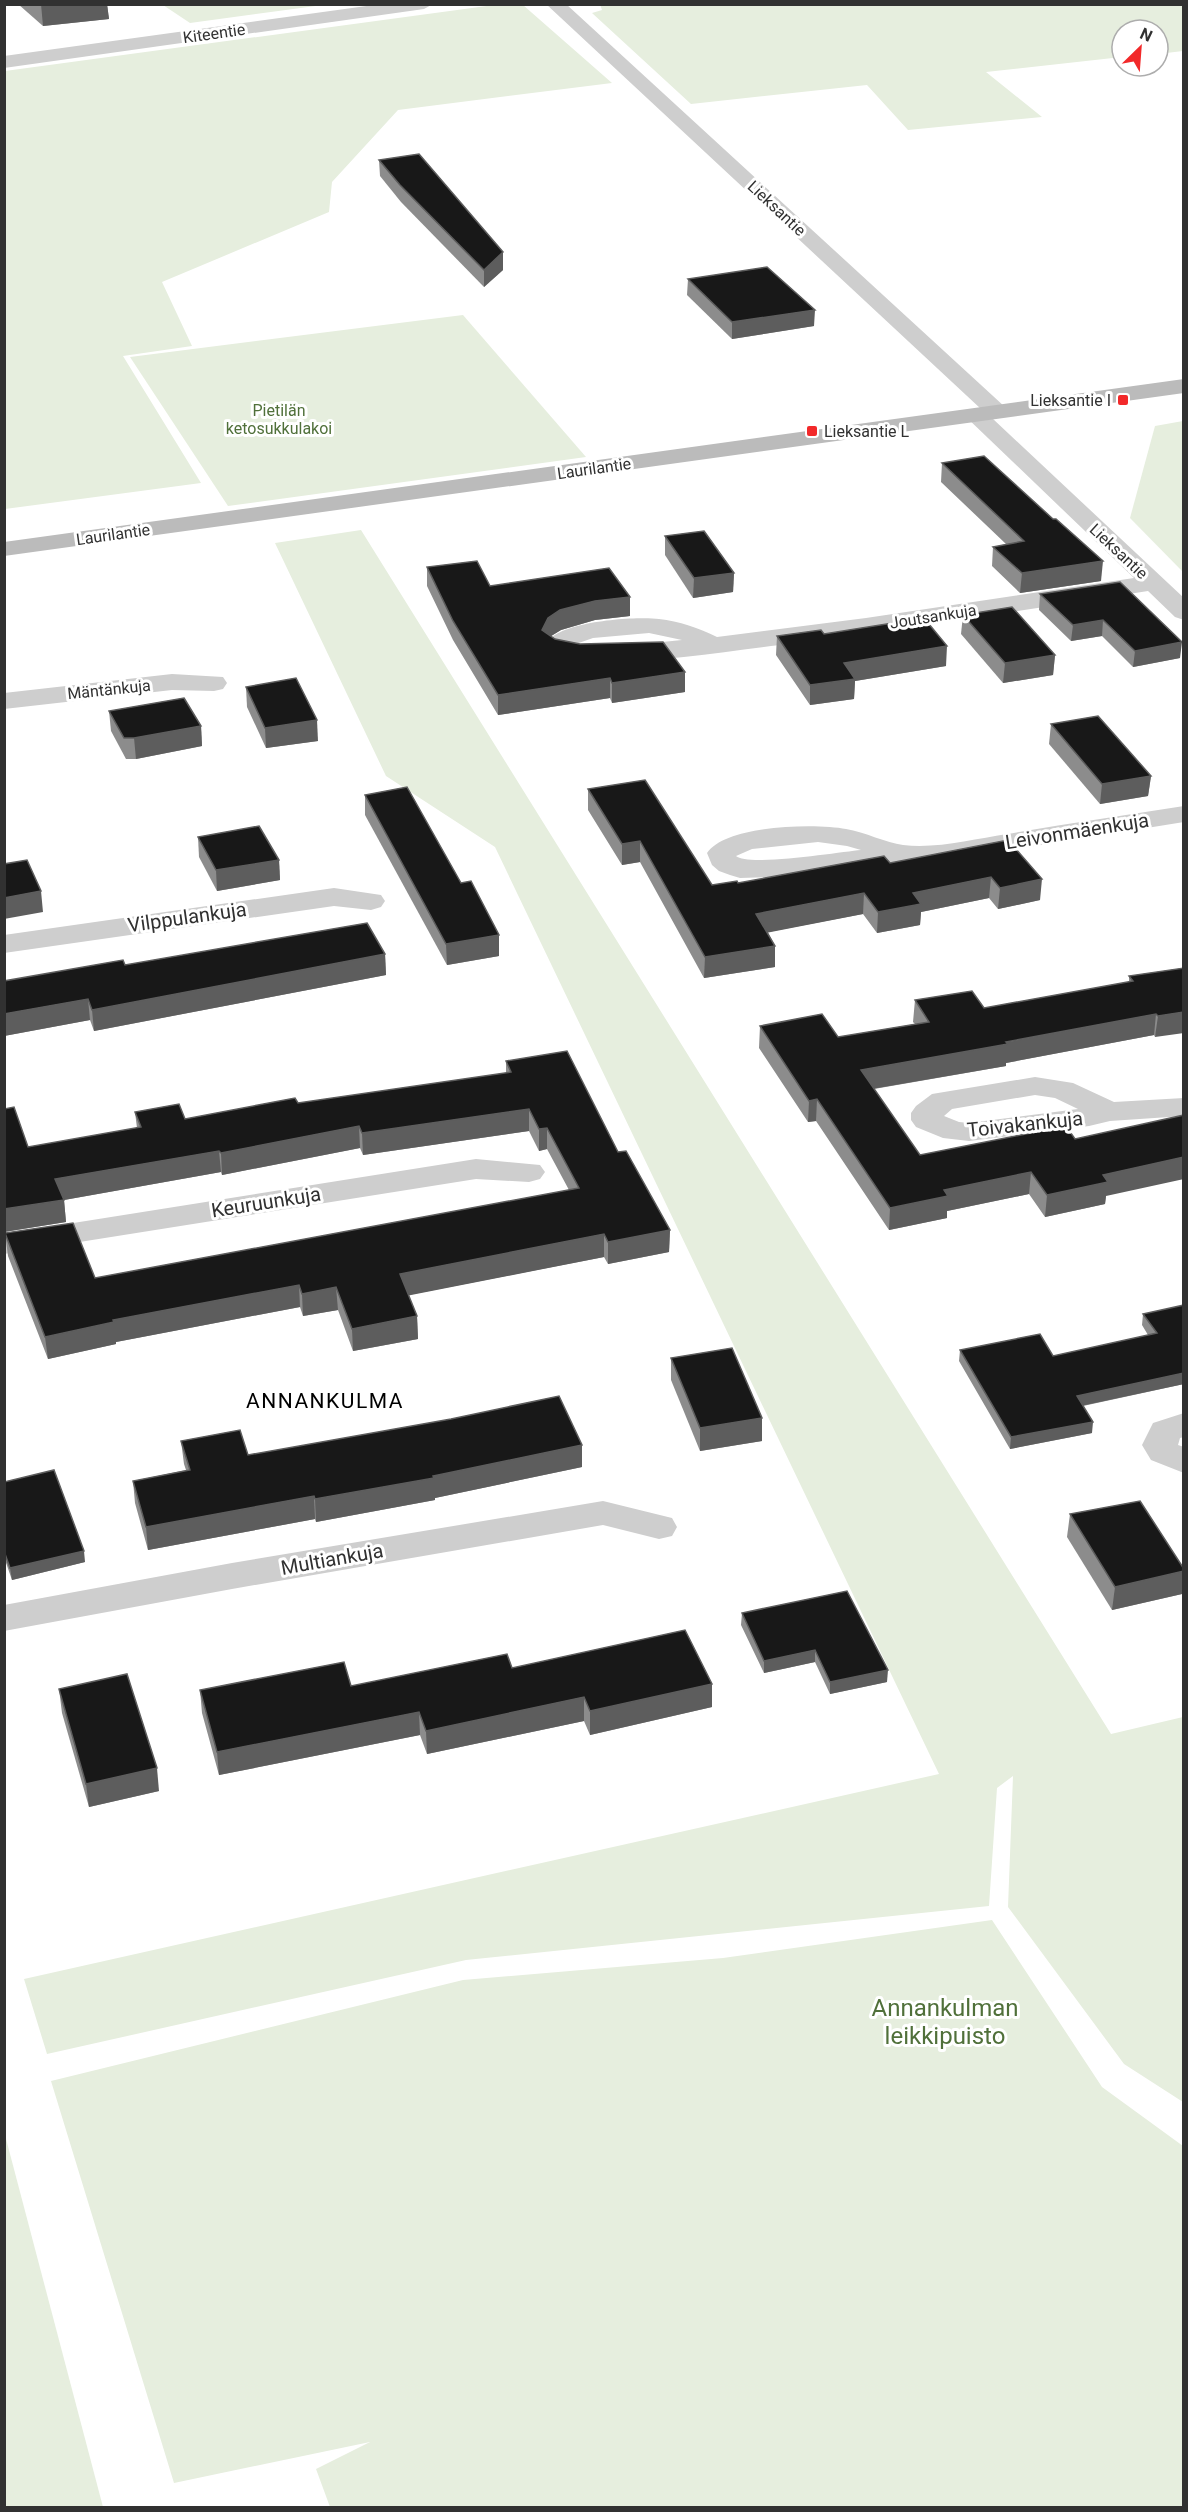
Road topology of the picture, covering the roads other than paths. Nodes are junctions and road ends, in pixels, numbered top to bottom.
1 (424, 4) edge
2 (555, 4) edge
3 (4, 62) edge
4 (1184, 386) edge
5 (987, 413) junction
6 (4, 549) edge
7 (1152, 583) junction
8 (1184, 612) edge
9 (714, 645) junction
10 (214, 683) dead end
11 (4, 701) edge
12 (1184, 814) edge
13 (899, 854) junction
14 (371, 901) dead end
15 (4, 944) edge
16 (1184, 1107) edge
17 (1110, 1112) dead end
18 (528, 1172) dead end
19 (4, 1244) edge
20 (1184, 1424) edge
21 (1184, 1461) edge
22 (659, 1527) dead end
23 (4, 1618) edge

1 - 3 street, Kiteentie
2 - 5 street, Lieksantie
4 - 5 street, Laurilantie
5 - 6 street, Laurilantie
5 - 7 street, Lieksantie
7 - 8 street, Lieksantie
7 - 9 street, Joutsankuja
9 - 9 street, Joutsankuja
10 - 11 street, Mäntänkuja
12 - 13 street, Leivonmäenkuja
13 - 13 street, Leivonmäenkuja
14 - 15 street, Vilppulankuja
16 - 17 street, Toivakankuja
18 - 19 street, Keuruunkuja
20 - 21 street
22 - 23 street, Multiankuja

